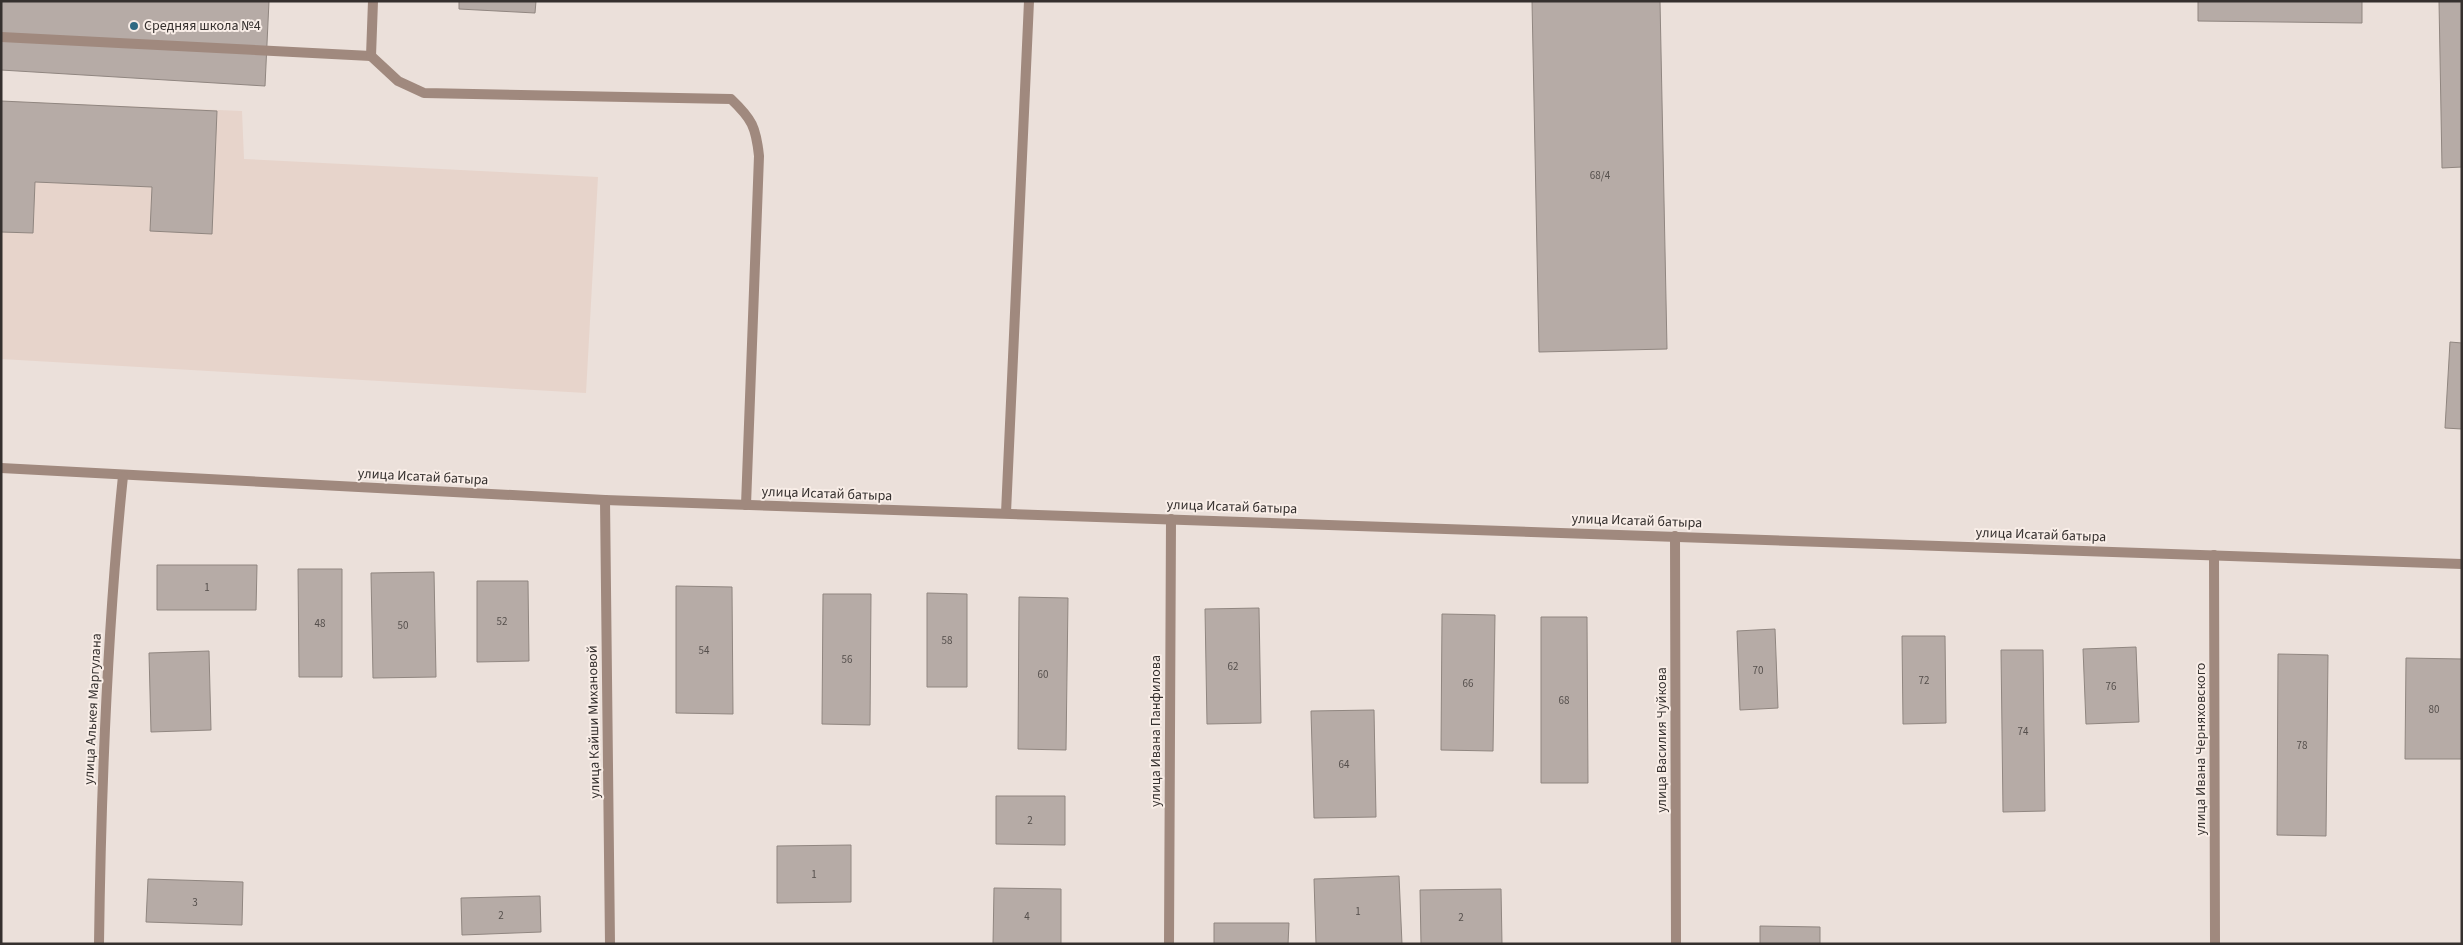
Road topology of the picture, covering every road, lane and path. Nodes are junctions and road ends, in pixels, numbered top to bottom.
1 (373, 1) edge
2 (1029, 1) edge
3 (1, 37) edge
4 (371, 56) junction
5 (1, 468) edge
6 (123, 476) junction
7 (605, 500) junction
8 (746, 505) junction
9 (1006, 513) junction
10 (1171, 519) junction
11 (1675, 536) junction
12 (2214, 555) junction
13 (2462, 564) edge
14 (99, 944) edge
15 (610, 944) edge
16 (1169, 944) edge
17 (1676, 944) edge
18 (2215, 944) edge

1 - 4 street
2 - 9 street
3 - 4 street
4 - 8 street
5 - 6 street, улица Исатай батыра
6 - 7 street, улица Исатай батыра
6 - 14 street, улица Алькея Маргулана
7 - 8 street, улица Исатай батыра
7 - 15 street, улица Кайши Михановой
8 - 9 street, улица Исатай батыра
9 - 10 street, улица Исатай батыра
10 - 11 street, улица Исатай батыра
10 - 16 street, улица Ивана Панфилова
11 - 12 street, улица Исатай батыра
11 - 17 street, улица Василия Чуйкова
12 - 13 street, улица Исатай батыра
12 - 18 street, улица Ивана Черняховского

